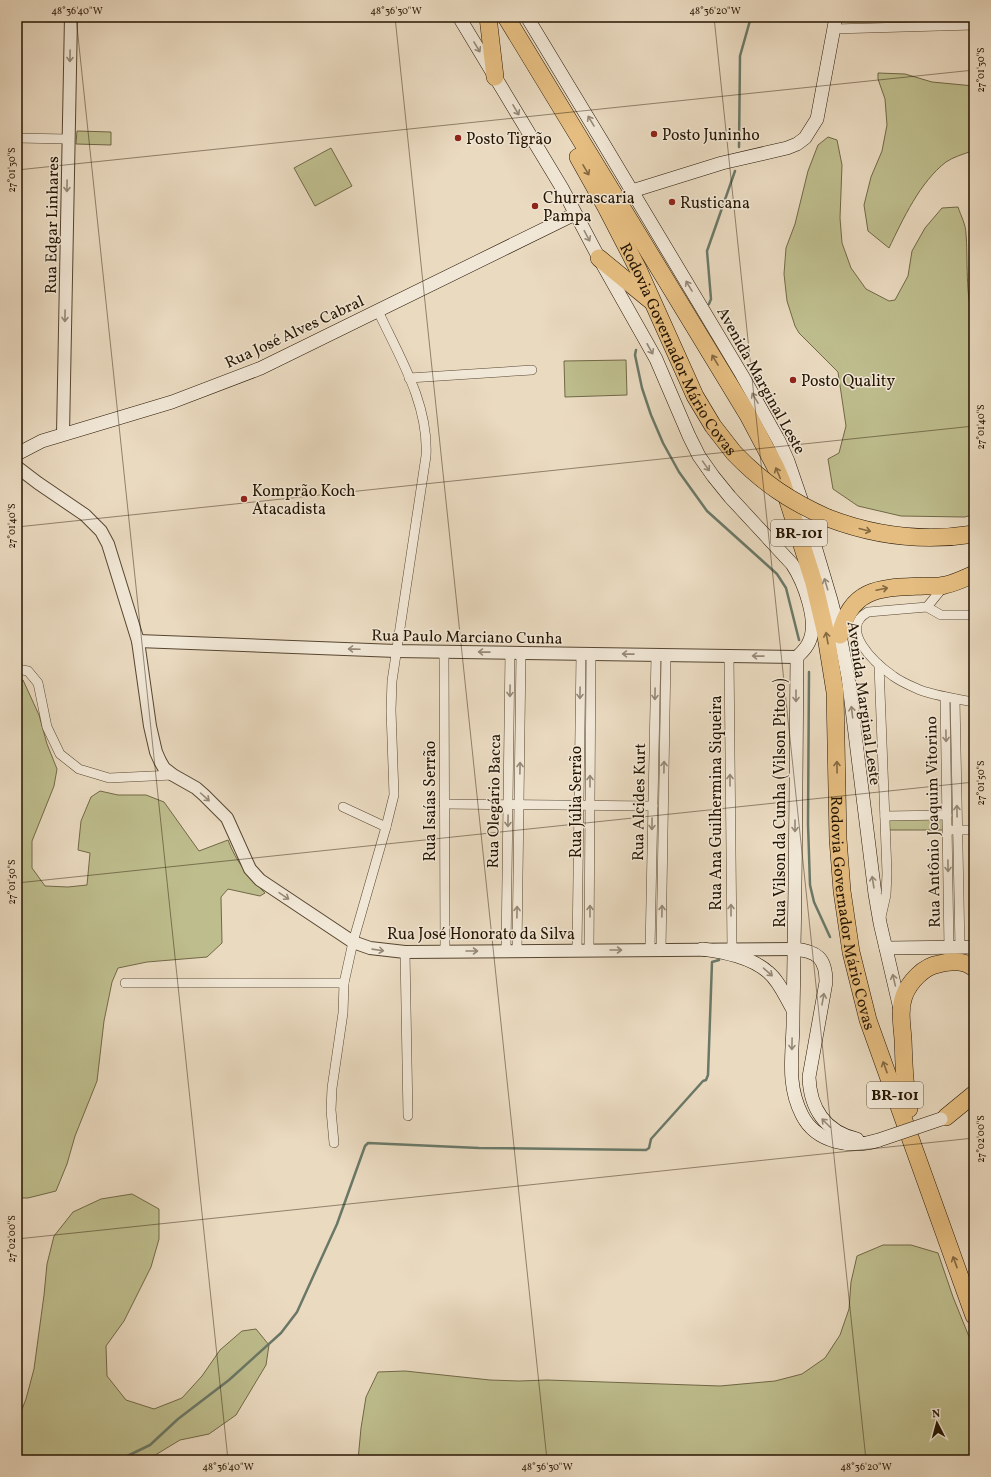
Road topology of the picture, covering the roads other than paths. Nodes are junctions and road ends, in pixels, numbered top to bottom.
1 (71, 17) edge
2 (459, 17) edge
3 (488, 17) edge
4 (493, 17) edge
5 (506, 17) edge
6 (517, 17) edge
7 (527, 17) edge
8 (835, 23) edge
9 (974, 25) edge
10 (535, 65) junction
11 (496, 77) junction
12 (17, 138) edge
13 (68, 139) junction
14 (632, 191) junction
15 (575, 214) junction
16 (599, 258) junction
17 (656, 306) junction
18 (378, 311) junction
19 (532, 370) dead end
20 (409, 378) junction
21 (63, 434) junction
22 (17, 454) edge
23 (17, 467) edge
24 (974, 534) edge
25 (974, 574) edge
26 (944, 586) junction
27 (927, 607) junction
28 (974, 615) edge
29 (840, 635) junction
30 (138, 641) junction
31 (396, 651) junction
32 (444, 652) junction
33 (516, 653) junction
34 (586, 654) junction
35 (661, 655) junction
36 (729, 656) junction
37 (797, 657) junction
38 (879, 665) junction
39 (17, 669) edge
40 (945, 697) junction
41 (955, 699) junction
42 (974, 702) edge
43 (173, 776) junction
44 (664, 800) junction
45 (653, 803) junction
46 (444, 804) junction
47 (508, 805) junction
48 (519, 805) junction
49 (579, 806) junction
50 (590, 806) junction
51 (343, 807) dead end
52 (947, 815) junction
53 (885, 816) junction
54 (386, 827) junction
55 (947, 830) junction
56 (958, 830) junction
57 (974, 830) edge
58 (578, 872) junction
59 (590, 872) junction
60 (880, 923) junction
61 (353, 942) junction
62 (886, 948) junction
63 (954, 948) junction
64 (974, 948) edge
65 (702, 949) joint
66 (794, 949) junction
67 (583, 950) junction
68 (656, 950) junction
69 (445, 951) junction
70 (511, 951) junction
71 (405, 952) junction
72 (732, 952) junction
73 (935, 964) junction
74 (974, 968) edge
75 (125, 982) dead end
76 (344, 983) junction
77 (793, 1011) junction
78 (901, 1013) junction
79 (974, 1094) edge
80 (974, 1106) edge
81 (408, 1116) dead end
82 (943, 1118) junction
83 (877, 1141) junction
84 (334, 1144) dead end
85 (922, 1170) junction
86 (974, 1316) edge

1 -> 13 street, Rua Edgar Linhares
2 -> 11 main road
3 - 11 highway
4 -> 17 highway, Rodovia Governador Mário Covas / BR-101
5 - 10 highway, Rodovia Governador Mário Covas / BR-101
6 - 10 highway
14 -> 7 main road, Avenida Marginal Leste
8 - 9 street
8 - 14 main road
85 -> 10 highway, Rodovia Governador Mário Covas / BR-101
11 -> 15 main road
12 - 13 street
13 -> 21 street, Rua Edgar Linhares
29 -> 14 main road, Avenida Marginal Leste
15 -> 16 main road
15 - 18 main road, Rua José Alves Cabral
16 - 17 highway
16 -> 37 main road
17 -> 24 highway, Rodovia Governador Mário Covas / BR-101, bridge
18 - 20 street
18 - 21 main road, Rua José Alves Cabral
19 - 20 street
20 - 31 street
21 - 22 main road, Rua José Alves Cabral
23 - 30 street, Rua José Honorato da Silva
25 - 26 highway
26 - 27 street
29 -> 26 highway
27 - 28 street
27 - 38 street
60 -> 29 main road, Avenida Marginal Leste
31 -> 30 street, Rua Paulo Marciano Cunha
30 - 43 street, Rua José Honorato da Silva
31 - 32 street, Rua Paulo Marciano Cunha
31 - 54 street
33 -> 32 street, Rua Paulo Marciano Cunha
32 - 46 street, Rua Isaías Serrão
33 - 34 street, Rua Paulo Marciano Cunha
33 -> 47 street, Rua Olegário Bacca
48 -> 33 street, Rua Olegário Bacca
35 -> 34 street, Rua Paulo Marciano Cunha
34 -> 49 street, Rua Júlia Serrão
50 -> 34 street, Rua Júlia Serrão
35 - 36 street, Rua Paulo Marciano Cunha
44 -> 35 street, Rua Alcides Kurt
35 -> 45 street, Rua Alcides Kurt
37 -> 36 street, Rua Paulo Marciano Cunha
72 -> 36 street, Rua Ana Guilhermina Siqueira
37 -> 66 main road, Rua Vilson da Cunha (Vilson Pitoco)
38 - 40 street
38 - 53 street
39 - 43 street
40 - 41 street
40 -> 52 street, Rua Antônio Joaquim Vitorino
41 - 42 street
56 -> 41 street, Rua Antônio Joaquim Vitorino
43 -> 61 street, Rua José Honorato da Silva
44 - 45 street
68 -> 44 street, Rua Alcides Kurt
45 - 50 street
45 -> 68 street, Rua Alcides Kurt
46 - 47 street
46 - 69 street, Rua Isaías Serrão
47 - 48 street
47 -> 70 street, Rua Olegário Bacca
48 - 49 street
70 -> 48 street, Rua Olegário Bacca
49 - 50 street
49 - 58 street, Rua Júlia Serrão
50 - 59 street, Rua Júlia Serrão
51 - 54 street
52 - 53 street
52 - 55 street, Rua Antônio Joaquim Vitorino
53 - 60 street
54 - 61 street
55 - 56 street
55 -> 63 street, Rua Antônio Joaquim Vitorino
56 - 57 street
56 - 63 street, Rua Antônio Joaquim Vitorino
58 - 59 street
58 - 67 street, Rua Júlia Serrão
67 -> 59 street, Rua Júlia Serrão
60 - 62 main road, Avenida Marginal Leste
61 -> 71 street, Rua José Honorato da Silva
61 - 76 street
62 - 63 main road
78 -> 62 main road, Avenida Marginal Leste
63 - 64 main road
64 - 73 main road
65 - 68 street, Rua José Honorato da Silva
65 - 72 main road
66 - 72 street
66 - 77 main road, Rua Vilson da Cunha (Vilson Pitoco)
83 -> 66 main road
67 -> 68 street, Rua José Honorato da Silva
67 - 70 street, Rua José Honorato da Silva
69 -> 70 street, Rua José Honorato da Silva
69 - 71 street, Rua José Honorato da Silva
71 - 81 street
72 -> 77 main road
73 - 74 highway
73 - 78 highway
75 - 76 street
76 - 84 street
77 -> 83 main road, Rua Vilson da Cunha (Vilson Pitoco)
78 - 85 highway
79 - 82 highway
80 - 82 main road
82 - 83 main road, bridge
86 -> 85 highway, Rodovia Governador Mário Covas / BR-101

